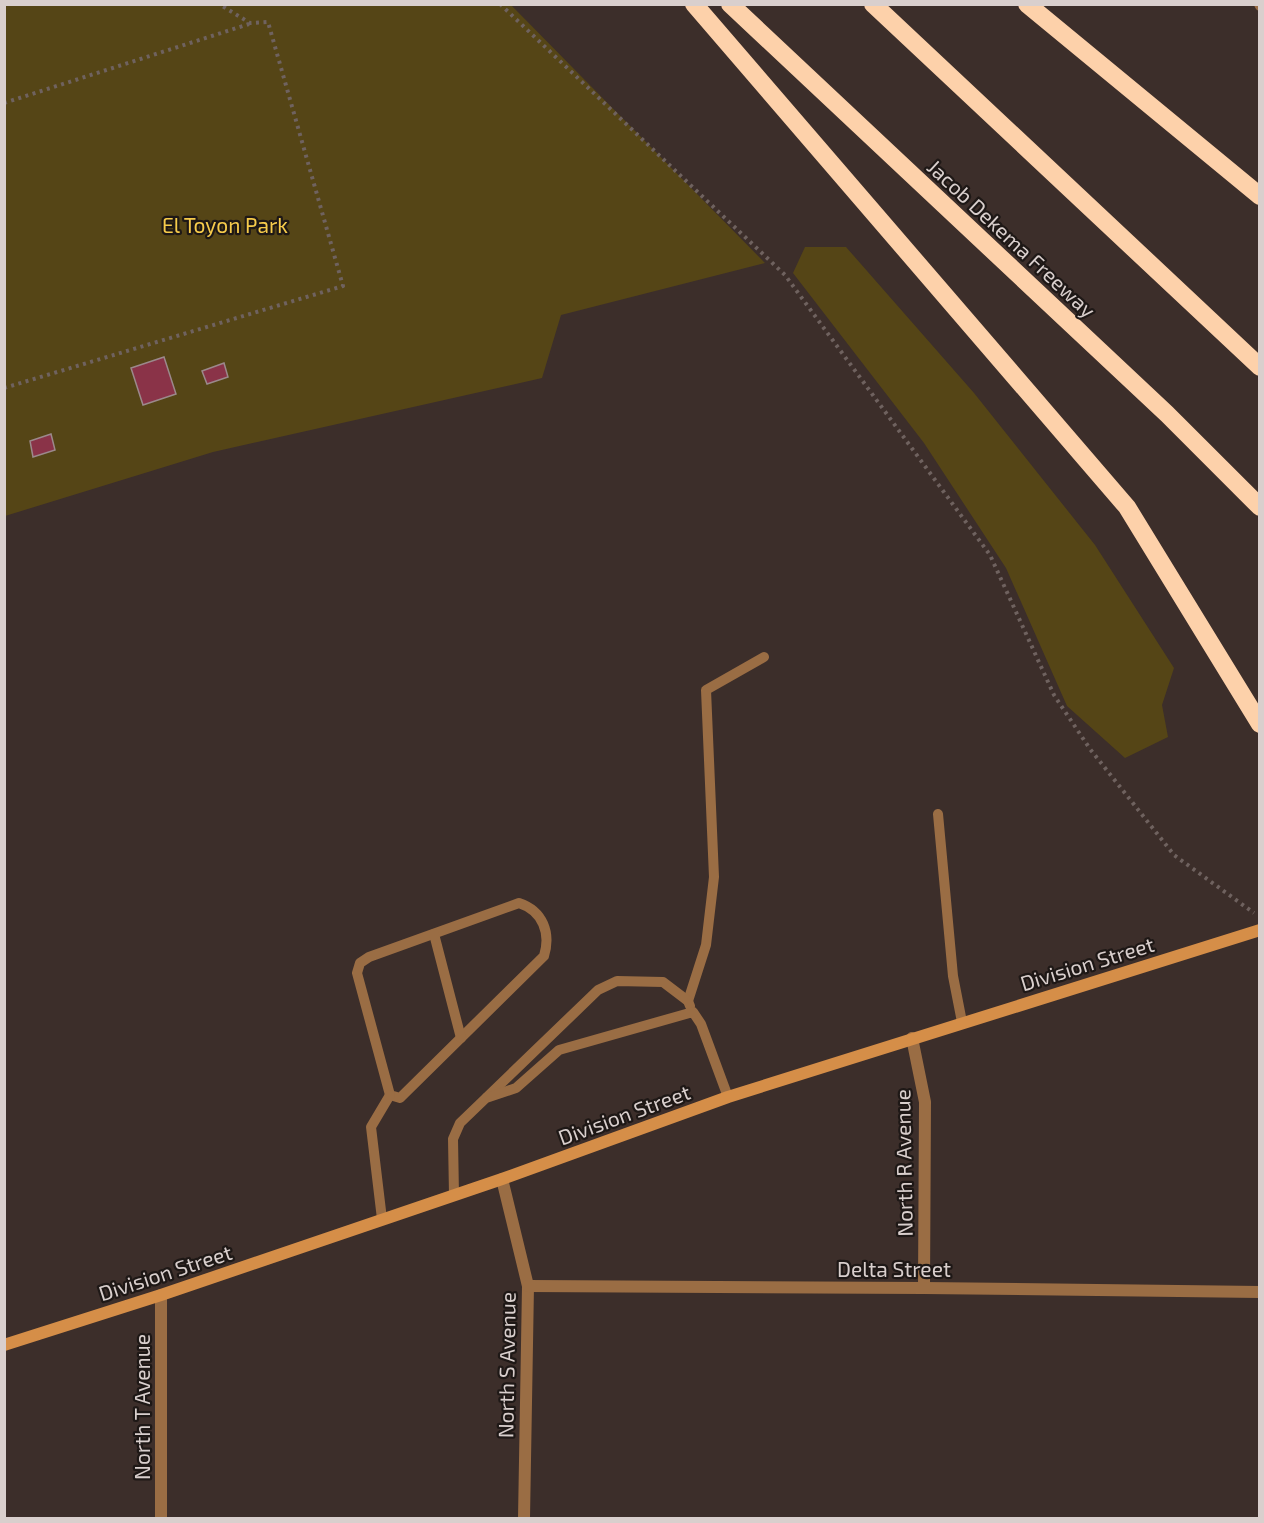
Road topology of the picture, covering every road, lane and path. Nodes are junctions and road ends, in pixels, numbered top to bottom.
1 (219, 4) edge
2 (500, 4) edge
3 (694, 4) edge
4 (730, 4) edge
5 (873, 4) edge
6 (1027, 4) edge
7 (250, 23) junction
8 (4, 104) edge
9 (1260, 196) edge
10 (1260, 367) edge
11 (4, 388) edge
12 (1260, 507) edge
13 (764, 657) dead end
14 (1260, 724) edge
15 (938, 814) dead end
16 (1260, 917) edge
17 (1260, 930) edge
18 (434, 934) junction
19 (690, 1006) junction
20 (962, 1022) junction
21 (461, 1038) junction
22 (912, 1038) junction
23 (390, 1095) junction
24 (728, 1097) junction
25 (486, 1098) junction
26 (502, 1179) junction
27 (454, 1195) junction
28 (382, 1219) junction
29 (528, 1286) junction
30 (924, 1288) junction
31 (1260, 1292) edge
32 (161, 1295) junction
33 (4, 1345) edge
34 (161, 1518) edge
35 (524, 1518) edge

1 - 7 path
2 - 16 path
3 - 14 highway
4 - 12 highway, Jacob Dekema Freeway
5 - 10 highway
6 - 9 highway
7 - 8 path
7 - 11 path
13 - 19 lane
15 - 20 lane
17 - 20 main road, Division Street
18 - 21 lane
18 - 21 lane
18 - 23 lane
19 - 24 lane
19 - 25 lane
19 - 25 lane
20 - 22 main road, Division Street
21 - 23 lane
22 - 24 main road, Division Street
22 - 30 street, North R Avenue
23 - 28 lane
24 - 26 main road, Division Street
25 - 27 lane
26 - 27 main road, Division Street
26 - 29 street, North S Avenue
27 - 28 main road, Division Street
28 - 32 main road, Division Street
29 - 30 street, Delta Street
29 - 35 street, North S Avenue
30 - 31 street, Delta Street
32 - 33 main road, Division Street
32 - 34 street, North T Avenue

